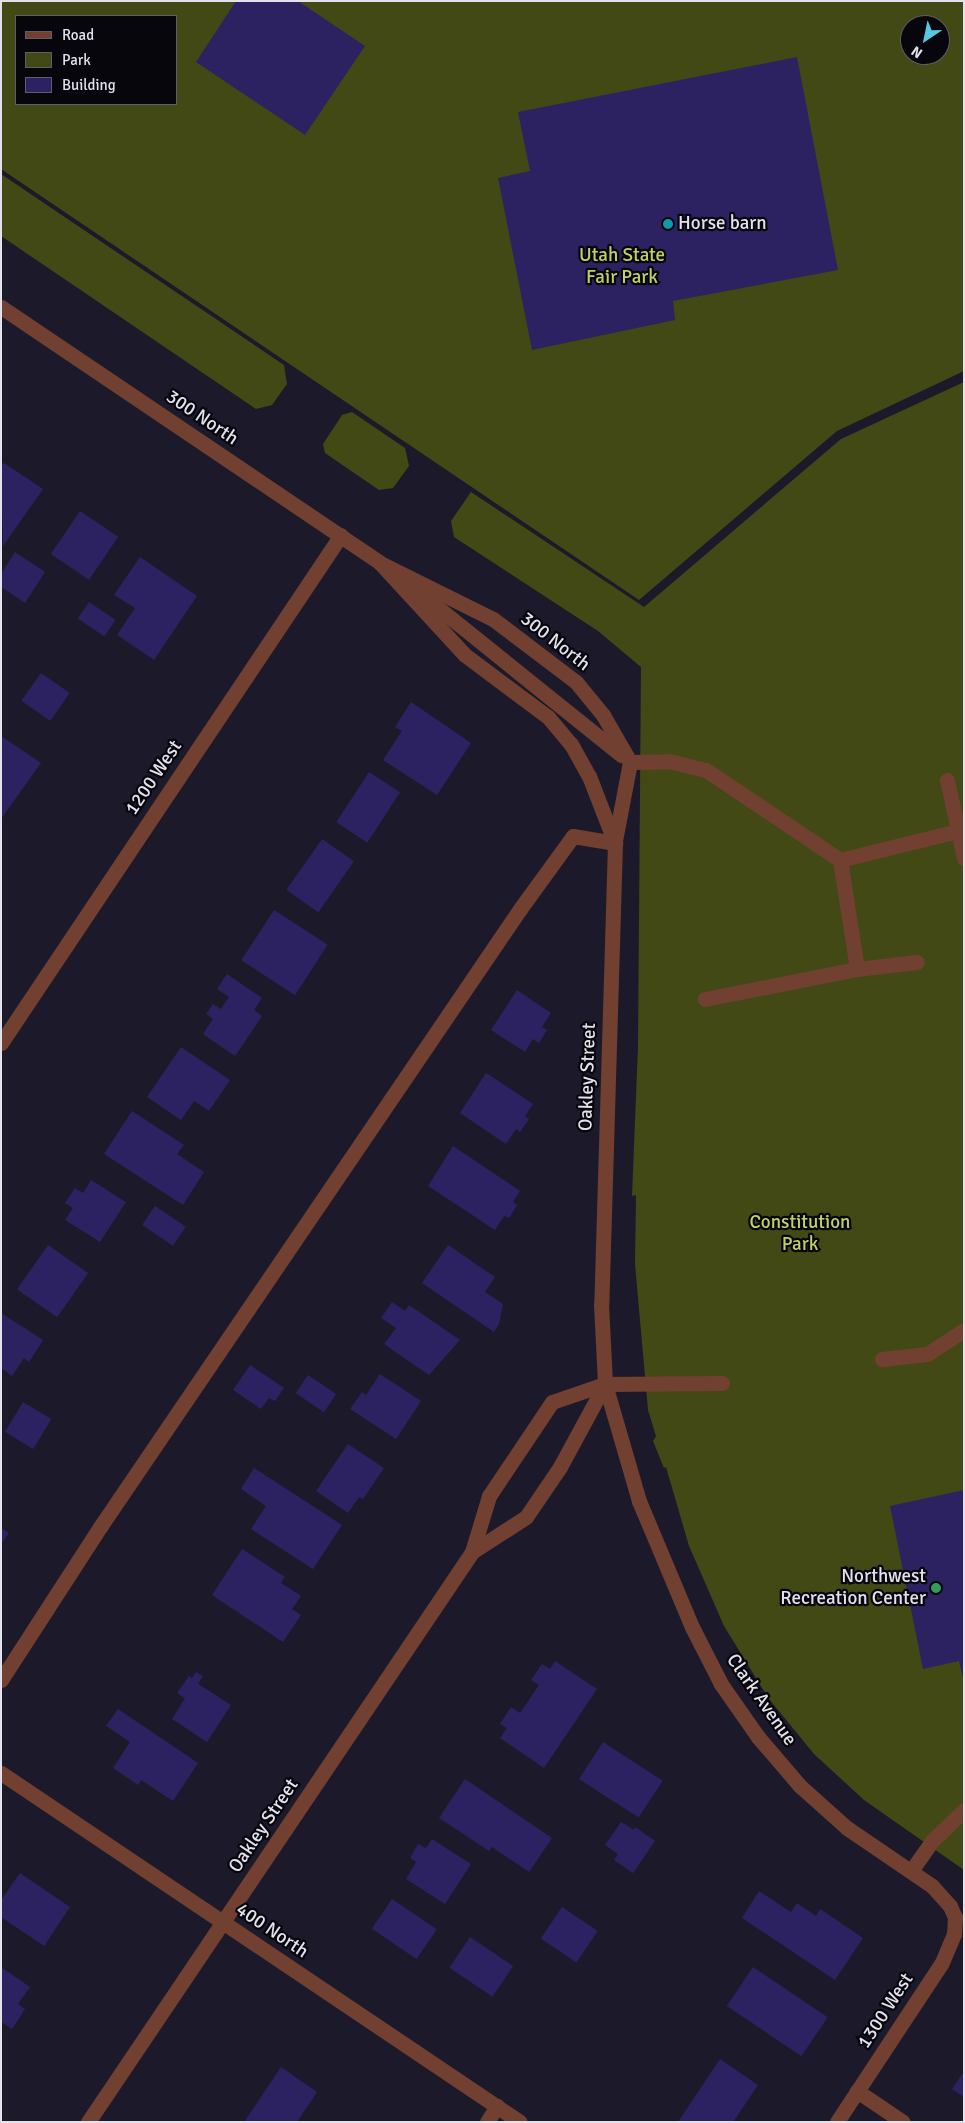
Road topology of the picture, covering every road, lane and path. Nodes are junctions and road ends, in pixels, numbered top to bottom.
1 (1, 307) edge
2 (341, 535) junction
3 (380, 563) junction
4 (630, 762) junction
5 (589, 776) joint
6 (946, 780) dead end
7 (957, 831) junction
8 (615, 843) junction
9 (964, 858) edge
10 (840, 860) junction
11 (917, 962) dead end
12 (857, 969) junction
13 (705, 999) dead end
14 (4, 1034) edge
15 (964, 1330) edge
16 (882, 1359) dead end
17 (605, 1384) junction
18 (722, 1384) dead end
19 (472, 1552) junction
20 (1, 1680) edge
21 (1, 1773) edge
22 (964, 1810) edge
23 (911, 1871) junction
24 (954, 1918) joint
25 (223, 1922) junction
26 (857, 2091) junction
27 (497, 2106) junction
28 (88, 2122) edge
29 (487, 2122) edge
30 (520, 2122) edge
31 (837, 2122) edge
32 (903, 2122) edge

1 - 2 street, 300 North
2 - 3 street, 300 North
2 - 14 street, 1200 West
3 - 4 street
3 - 4 street, 300 North
3 - 5 street, 300 North
4 - 8 street
4 - 10 street
5 - 8 street, Oakley Street
6 - 7 street
7 - 9 street
7 - 10 street
8 - 17 street, Oakley Street
8 - 20 street
10 - 12 street
11 - 12 street
12 - 13 street
15 - 16 street
17 - 18 street
17 - 19 street, Oakley Street
17 - 19 street, Oakley Street
17 - 23 street, Clark Avenue
19 - 25 street, Oakley Street
21 - 25 street, 400 North
22 - 23 street
23 - 24 street, Clark Avenue
24 - 26 street, 1300 West
25 - 27 street, 400 North
25 - 28 street, Oakley Street
26 - 31 street, 1300 West
26 - 32 street
27 - 29 street
27 - 30 street, 400 North

